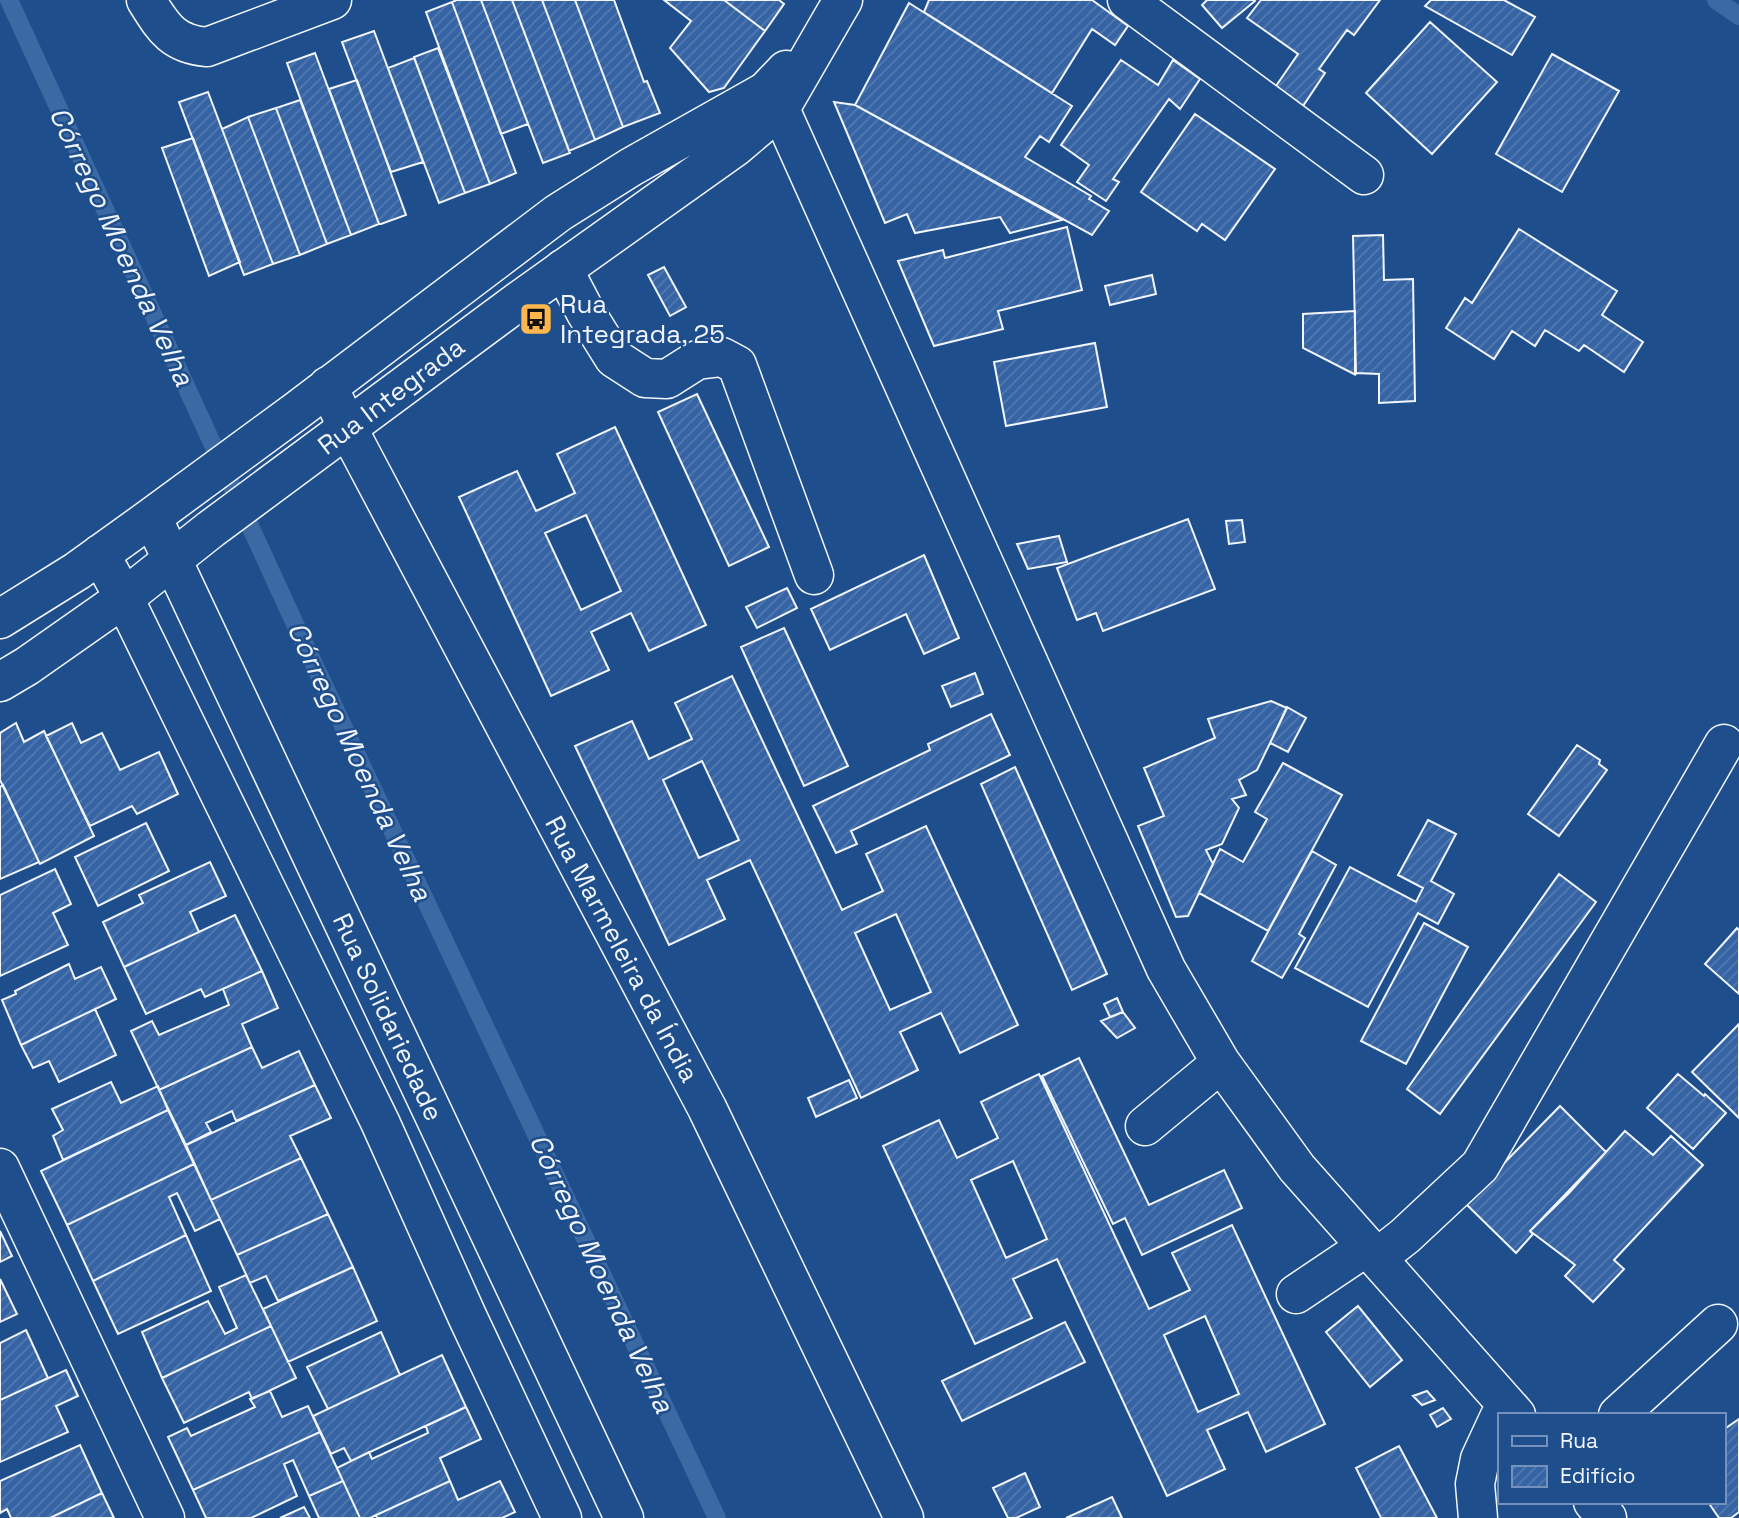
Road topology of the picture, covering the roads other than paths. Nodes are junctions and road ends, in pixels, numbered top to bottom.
1 (146, 0) edge
2 (332, 0) edge
3 (1127, 0) edge
4 (837, 11) edge
5 (773, 100) junction
6 (1364, 175) dead end
7 (563, 269) junction
8 (328, 386) junction
9 (333, 440) junction
10 (152, 517) junction
11 (100, 554) junction
12 (173, 559) junction
13 (814, 575) dead end
14 (124, 598) junction
15 (0, 619) edge
16 (0, 682) edge
17 (1724, 744) dead end
18 (1221, 1063) junction
19 (1145, 1126) dead end
20 (0, 1168) edge
21 (1371, 1253) junction
22 (1296, 1294) dead end
23 (1718, 1324) dead end
24 (1505, 1413) edge
25 (1620, 1413) edge
26 (1498, 1426) edge
27 (1595, 1504) edge
28 (165, 1518) edge
29 (562, 1518) edge
30 (624, 1518) edge
31 (904, 1518) edge
32 (1478, 1518) edge
33 (1607, 1518) edge

1 - 2 main road
3 - 6 main road
4 - 5 main road
5 - 7 main road, Rua Integrada
5 - 8 main road, Rua Integrada
5 - 18 main road
7 - 9 main road, Rua Integrada
7 - 13 main road
8 - 9 main road, Rua Marmeleira da Índia
8 - 10 main road, Rua Integrada
9 - 12 main road, Rua Integrada
9 - 31 main road, Rua Marmeleira da Índia
10 - 11 main road, Rua Integrada
10 - 12 main road, Rua Solidariedade
11 - 14 main road, Rua Solidariedade
11 - 15 main road, Rua Integrada
12 - 14 main road, Rua Integrada
12 - 30 main road, Rua Solidariedade
14 - 16 main road, Rua Integrada
14 - 29 main road, Rua Solidariedade
17 - 21 main road
18 - 19 main road
18 - 21 main road
20 - 28 main road
21 - 22 main road
21 - 24 main road
23 - 25 main road
26 - 32 main road
27 - 33 main road

